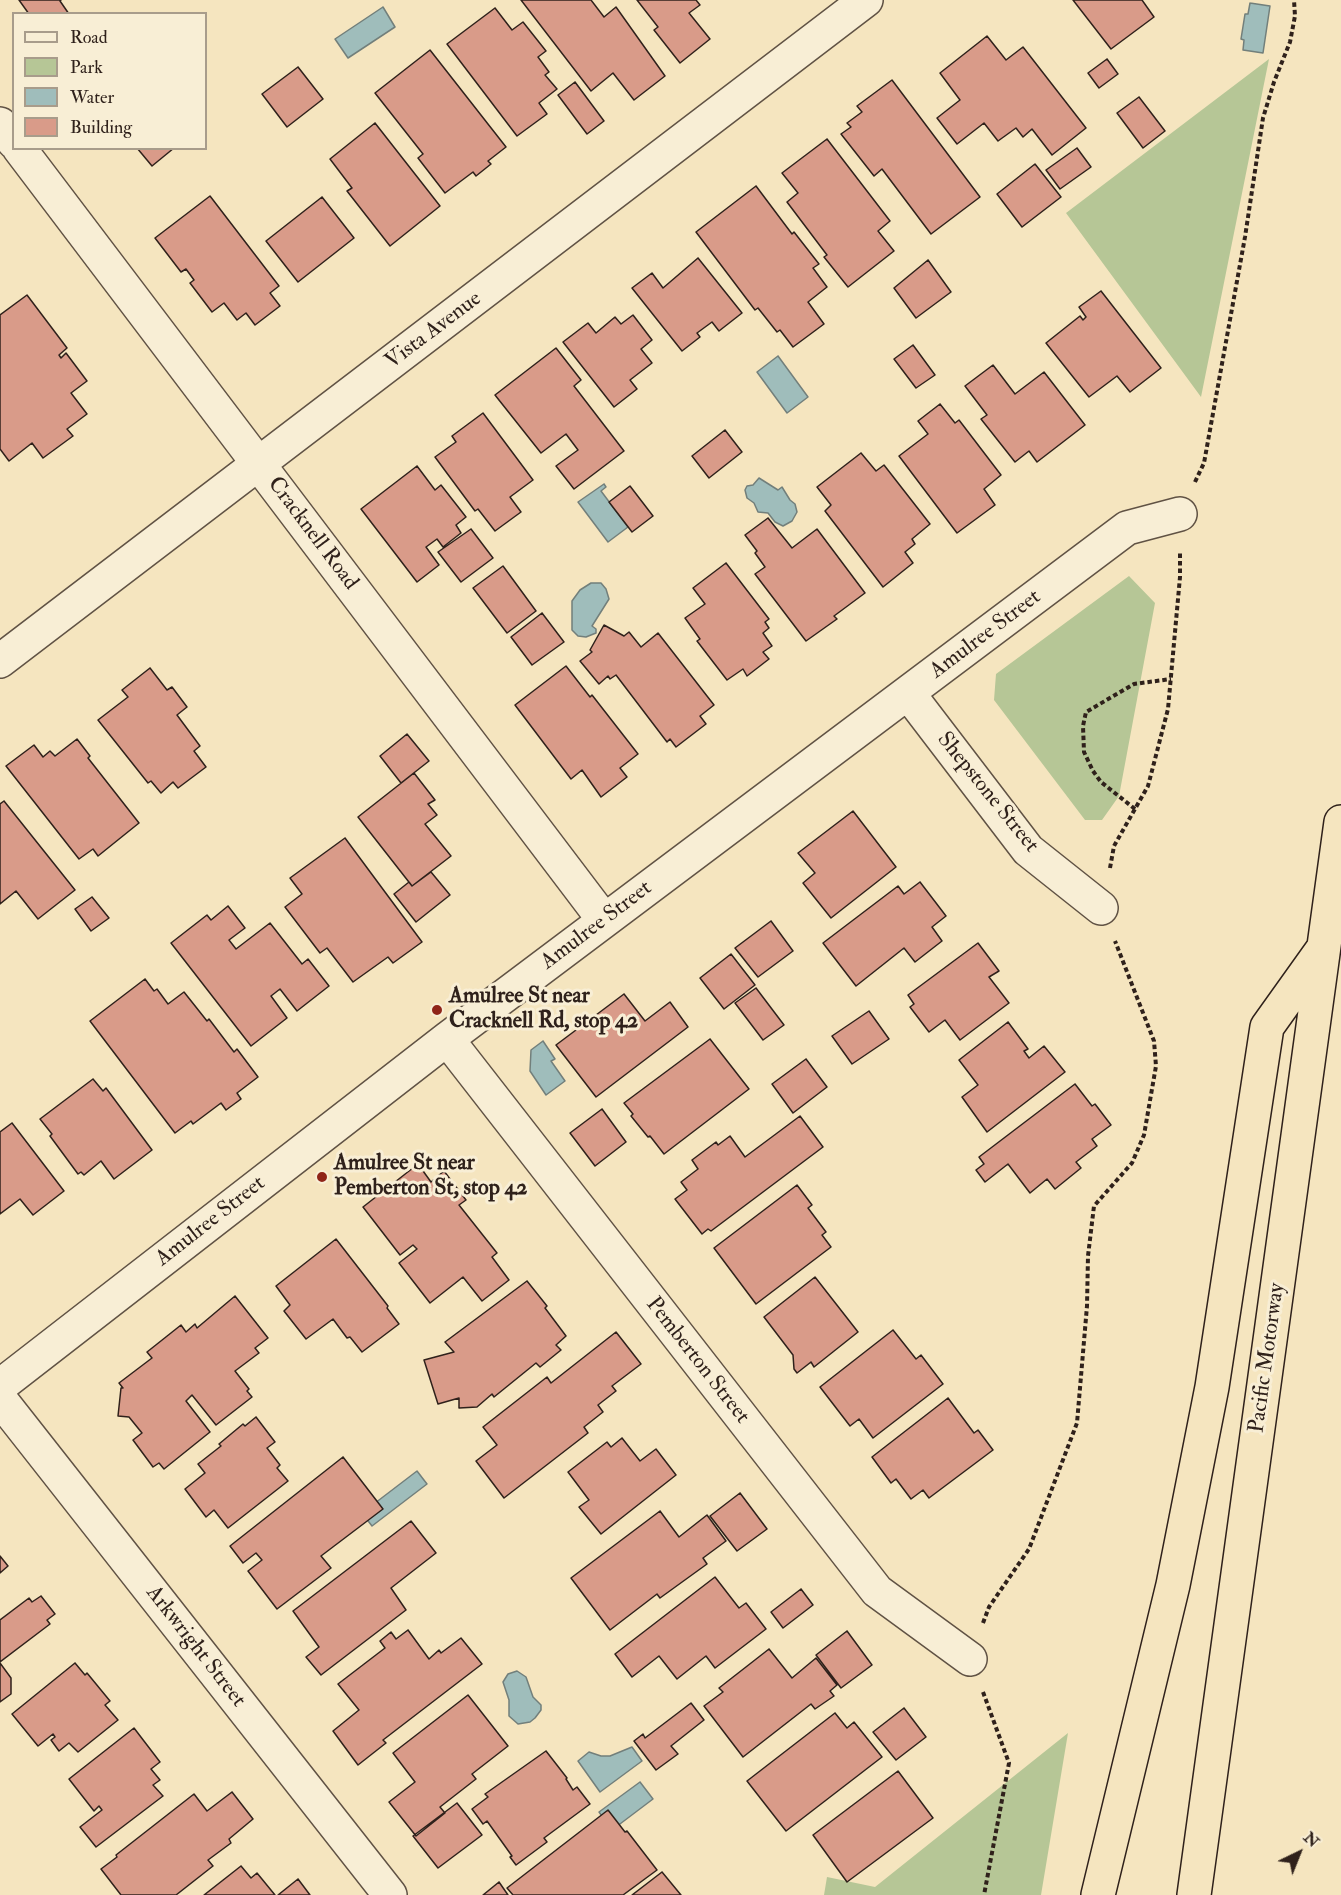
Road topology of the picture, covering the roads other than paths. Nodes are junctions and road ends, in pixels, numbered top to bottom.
1 (866, 0) edge
2 (0, 124) edge
3 (12, 139) edge
4 (21, 150) edge
5 (259, 464) junction
6 (1180, 514) dead end
7 (0, 661) edge
8 (908, 693) junction
9 (1341, 822) edge
10 (1101, 908) road end
11 (604, 920) junction
12 (1324, 948) junction
13 (447, 1039) junction
14 (0, 1386) edge
15 (0, 1400) edge
16 (970, 1659) dead end
17 (390, 1895) edge
18 (1098, 1895) edge
19 (1194, 1895) edge

1 - 5 street, Vista Avenue
2 - 3 street
4 - 5 street, Cracknell Road
5 - 7 street, Vista Avenue
5 - 11 street, Cracknell Road
6 - 8 street, Amulree Street
8 - 10 street, Shepstone Street
8 - 11 street, Amulree Street
9 - 12 highway, Pacific Motorway
11 - 13 street, Amulree Street
12 - 18 highway
12 - 19 highway, Pacific Motorway
13 - 14 street, Amulree Street
13 - 16 street, Pemberton Street
15 - 17 street, Arkwright Street

